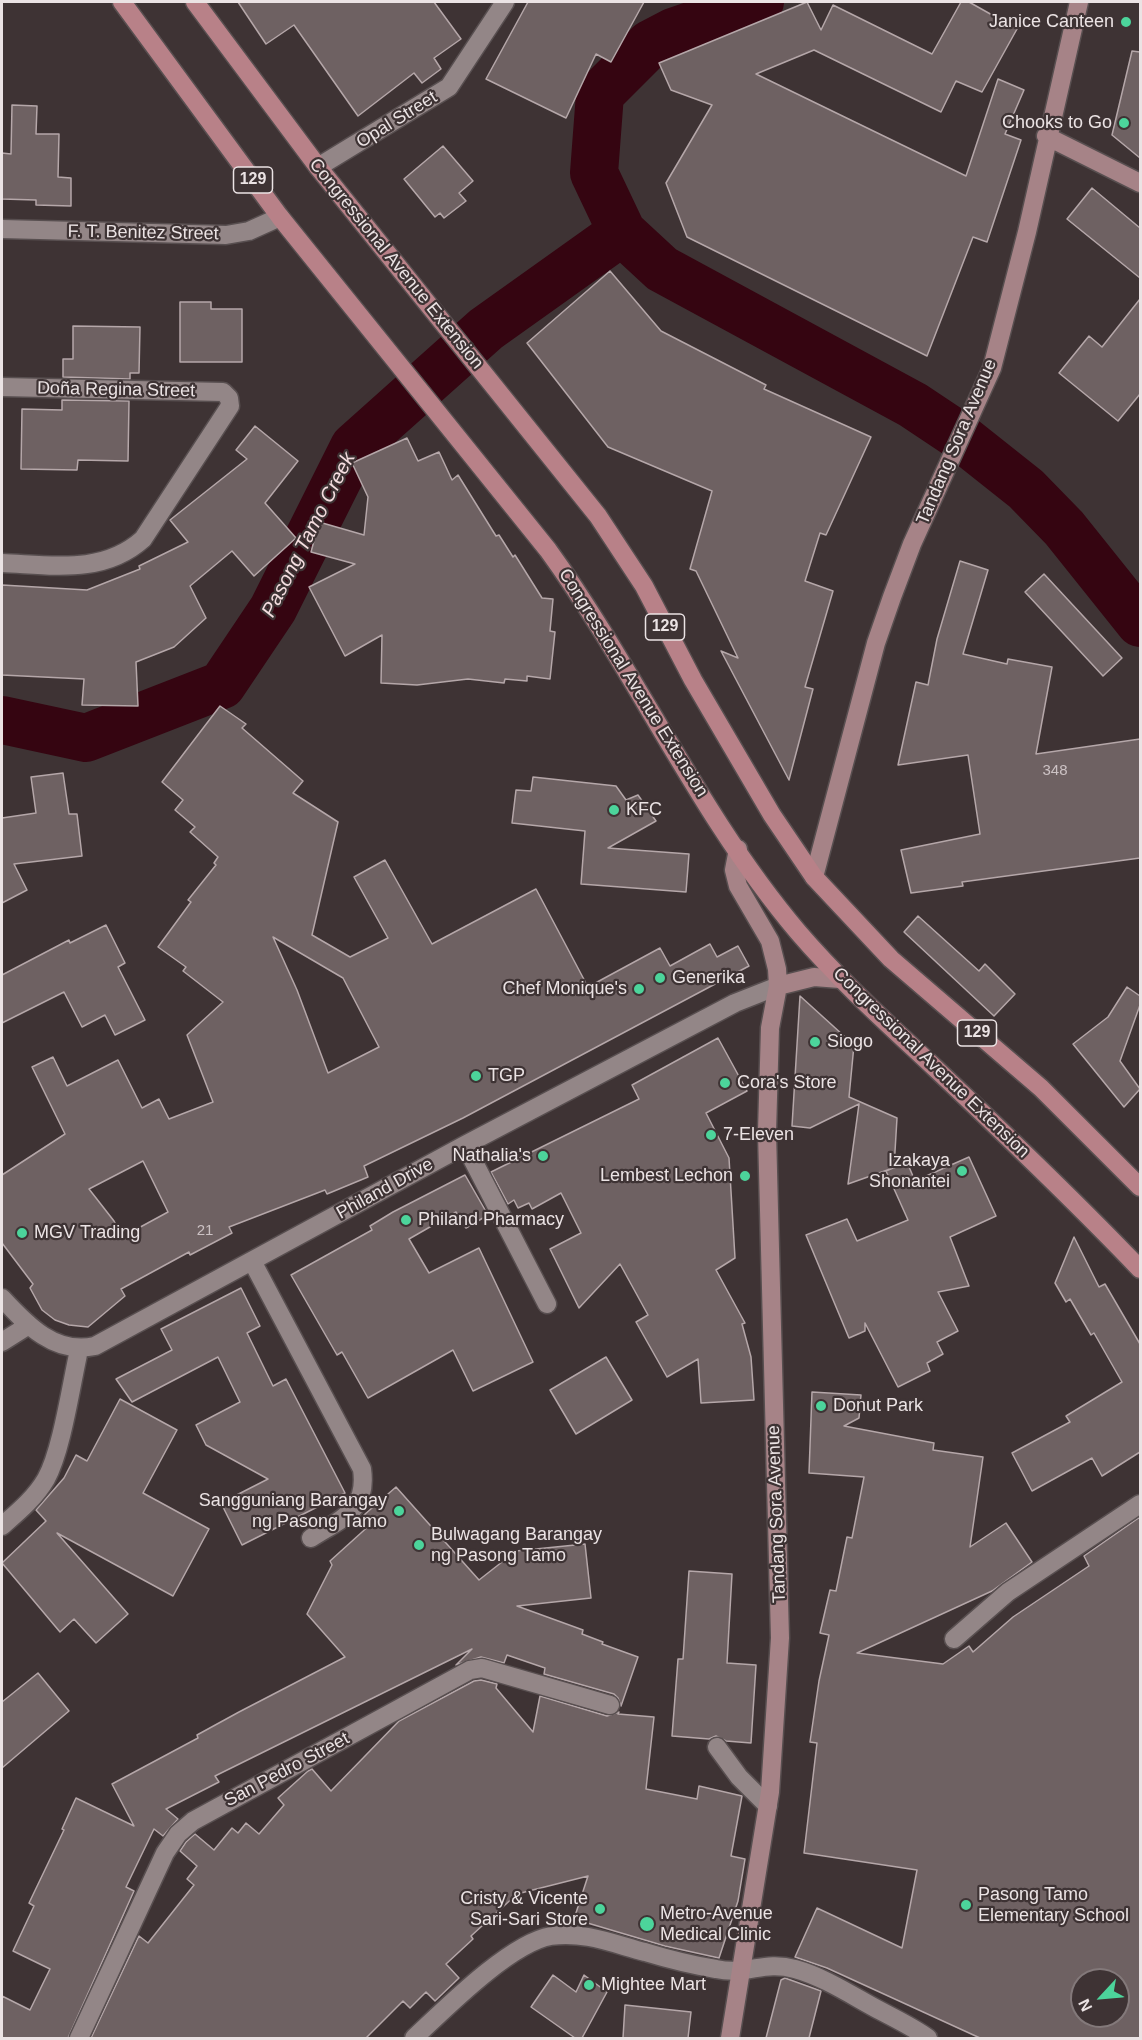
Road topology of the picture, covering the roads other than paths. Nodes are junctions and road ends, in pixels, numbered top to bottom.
1 (122, 2) edge
2 (195, 2) edge
3 (505, 2) edge
4 (1079, 2) edge
5 (1046, 136) junction
6 (318, 167) junction
7 (1140, 183) edge
8 (280, 217) junction
9 (2, 229) edge
10 (2, 387) edge
11 (2, 562) edge
12 (738, 849) junction
13 (814, 877) junction
14 (840, 979) junction
15 (778, 986) junction
16 (465, 1145) junction
17 (1140, 1187) edge
18 (252, 1261) junction
19 (1140, 1269) edge
20 (2, 1298) edge
21 (548, 1304) dead end
22 (29, 1325) junction
23 (2, 1342) edge
24 (79, 1350) junction
25 (1140, 1504) edge
26 (2, 1526) edge
27 (312, 1538) dead end
28 (954, 1639) dead end
29 (610, 1705) dead end
30 (717, 1748) dead end
31 (768, 1806) junction
32 (741, 1973) junction
33 (78, 2038) edge
34 (414, 2038) edge
35 (730, 2038) edge
36 (928, 2038) edge

1 - 8 main road, Congressional Avenue Extension / 129
2 - 6 main road, Congressional Avenue Extension / 129
3 - 6 street, Opal Street
4 - 5 main road, Tandang Sora Avenue
5 - 7 main road
5 - 13 main road, Tandang Sora Avenue
6 - 13 main road, Congressional Avenue Extension / 129
8 - 9 street, F. T. Benitez Street
8 - 12 main road, Congressional Avenue Extension / 129
10 - 11 street, Doña Regina Street
12 - 14 main road, Congressional Avenue Extension / 129
12 - 15 main road, Tandang Sora Avenue
13 - 17 main road, Congressional Avenue Extension / 129
14 - 15 main road
14 - 19 main road, Congressional Avenue Extension / 129
15 - 16 street, Philand Drive
15 - 31 main road, Tandang Sora Avenue
16 - 18 street, Philand Drive
16 - 21 street
18 - 24 street, Philand Drive
18 - 27 street
20 - 22 street
22 - 23 street
22 - 24 street
24 - 26 street
25 - 28 street
29 - 33 street, San Pedro Street
30 - 31 street
31 - 32 main road, Tandang Sora Avenue
32 - 34 street
32 - 35 main road, Tandang Sora Avenue
32 - 36 street

